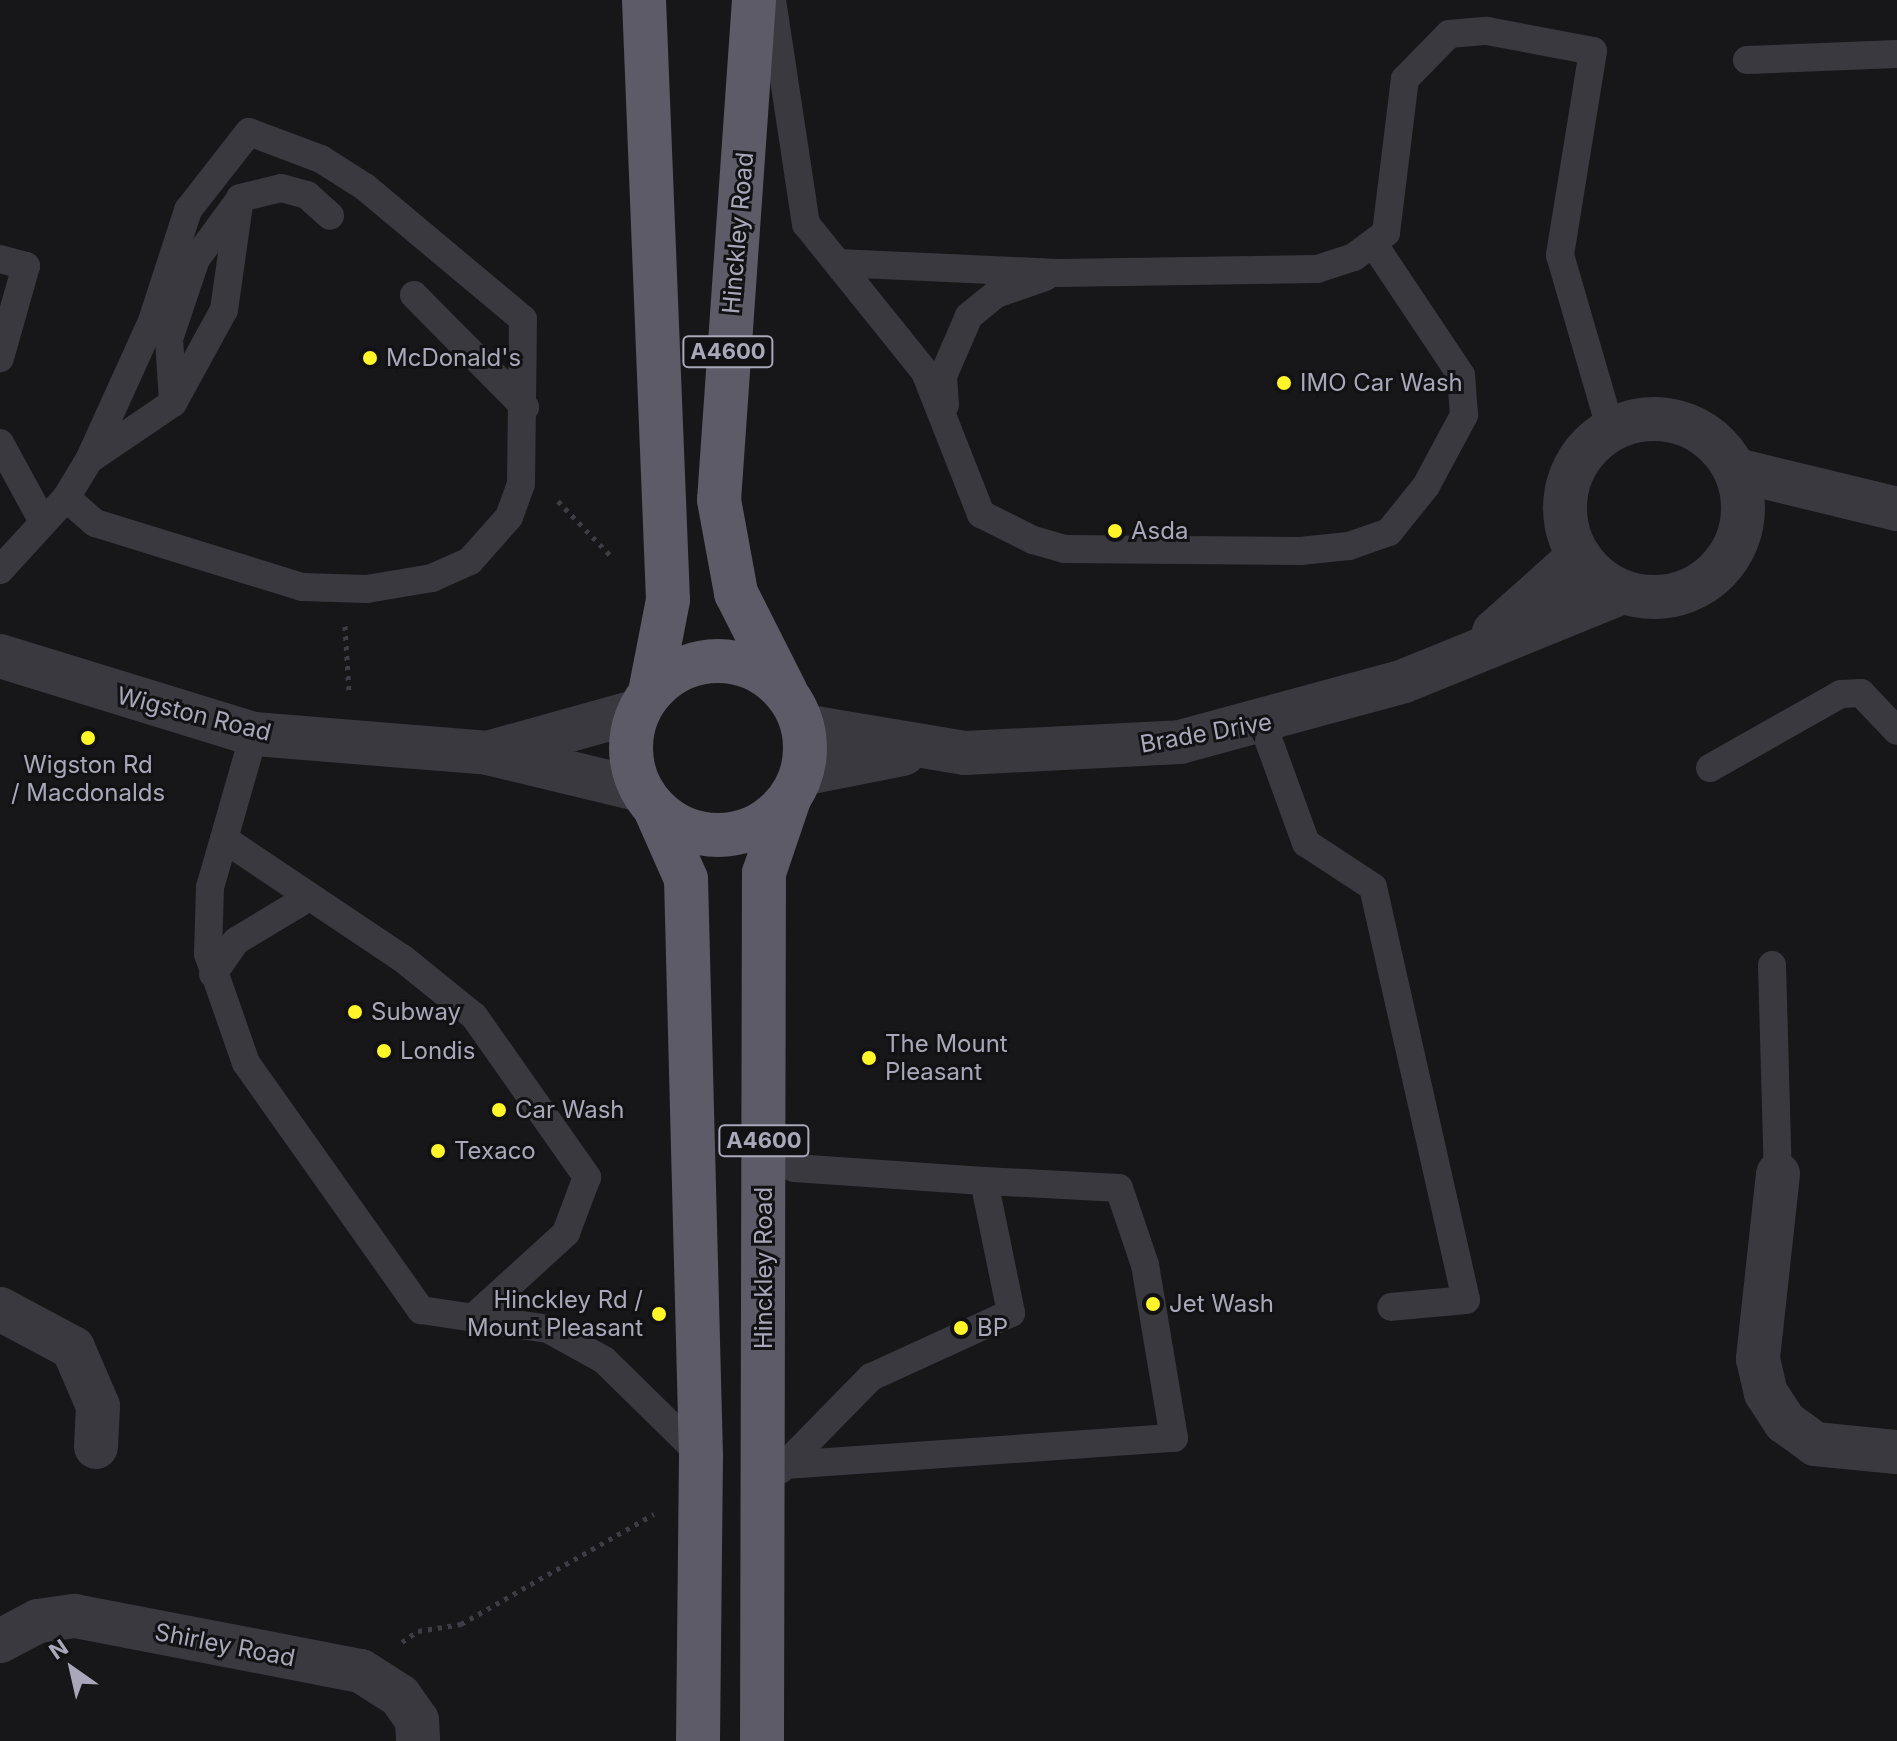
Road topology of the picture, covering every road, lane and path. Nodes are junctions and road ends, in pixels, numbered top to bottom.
1 (644, 0) edge
2 (754, 0) edge
3 (772, 0) edge
4 (1897, 54) edge
5 (1747, 60) dead end
6 (240, 198) junction
7 (330, 216) dead end
8 (1375, 246) junction
9 (0, 259) edge
10 (838, 263) junction
11 (1058, 273) junction
12 (414, 295) dead end
13 (0, 358) edge
14 (173, 403) junction
15 (525, 407) junction
16 (945, 416) junction
17 (1611, 431) junction
18 (0, 443) edge
19 (89, 460) junction
20 (1736, 470) junction
21 (521, 484) junction
22 (66, 498) junction
23 (1880, 507) edge
24 (42, 520) junction
25 (1743, 521) junction
26 (611, 556) dead end
27 (1579, 556) junction
28 (0, 570) edge
29 (342, 589) junction
30 (1623, 592) junction
31 (1475, 650) junction
32 (0, 656) edge
33 (349, 691) dead end
34 (644, 702) junction
35 (795, 709) junction
36 (1263, 725) junction
37 (1897, 731) edge
38 (254, 734) junction
39 (925, 750) junction
40 (488, 753) junction
41 (1710, 768) dead end
42 (796, 786) junction
43 (648, 800) junction
44 (224, 839) junction
45 (306, 899) junction
46 (1772, 965) dead end
47 (213, 974) junction
48 (764, 1119) junction
49 (1778, 1174) joint
50 (984, 1181) junction
51 (1391, 1307) dead end
52 (0, 1309) edge
53 (475, 1316) junction
54 (96, 1447) dead end
55 (1897, 1452) edge
56 (701, 1455) junction
57 (775, 1476) junction
58 (699, 1512) junction
59 (0, 1641) edge
60 (361, 1671) junction
61 (418, 1741) edge
62 (698, 1741) edge
63 (762, 1741) edge

1 - 34 highway, A4600
2 - 35 highway, Hinckley Road / A4600
3 - 10 lane
4 - 5 lane
6 - 7 lane
6 - 14 lane
6 - 14 lane
8 - 11 lane
8 - 16 lane
8 - 17 lane
9 - 13 lane
10 - 11 lane
10 - 16 lane
11 - 16 lane
12 - 15 lane
14 - 19 lane
15 - 19 lane
15 - 21 lane
17 - 20 street
17 - 27 street
18 - 24 lane
19 - 22 lane
20 - 23 street
20 - 25 street
21 - 26 path
21 - 29 lane
22 - 24 lane
22 - 29 lane
23 - 25 street
24 - 28 lane
25 - 30 street
27 - 30 street
27 - 31 street, Brade Drive
29 - 33 path
30 - 31 street, Brade Drive
31 - 36 street, Brade Drive
32 - 38 street, Wigston Road
34 - 35 highway
34 - 40 street, Wigston Road
34 - 43 highway, A4600
35 - 39 street, Brade Drive
35 - 42 highway, A4600
36 - 39 street, Brade Drive
36 - 51 lane
37 - 41 lane
38 - 40 street, Wigston Road
38 - 44 lane
39 - 42 street, Brade Drive
40 - 43 street, Wigston Road
42 - 43 highway
42 - 48 highway, Hinckley Road / A4600
43 - 56 highway, A4600
44 - 45 lane
44 - 47 lane
45 - 47 lane
45 - 53 lane
46 - 49 lane
47 - 53 lane
48 - 50 lane
48 - 57 highway, Hinckley Road / A4600
49 - 55 street
50 - 57 lane
50 - 57 lane
52 - 54 street
53 - 56 lane
56 - 58 highway, A4600
57 - 63 highway, Hinckley Road / A4600
58 - 60 path
58 - 62 highway, A4600
59 - 60 street, Shirley Road
60 - 61 street, Shirley Road

